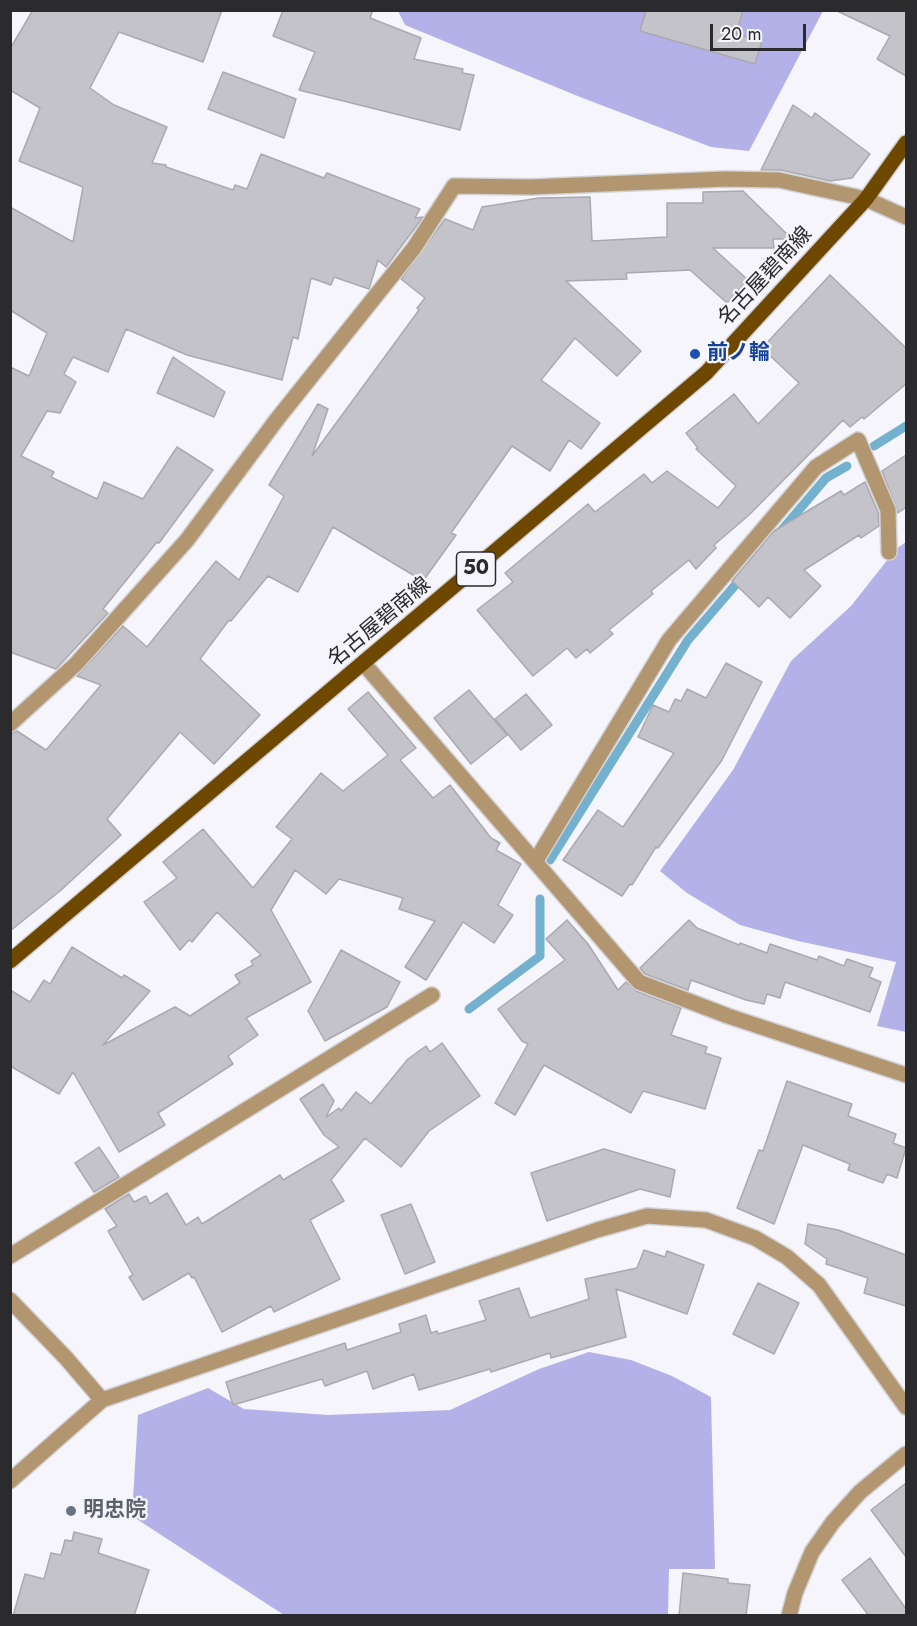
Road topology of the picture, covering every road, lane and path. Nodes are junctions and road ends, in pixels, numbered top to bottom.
1 (906, 143) edge
2 (866, 199) junction
3 (906, 217) edge
4 (889, 552) dead end
5 (364, 664) junction
6 (10, 724) edge
7 (535, 861) junction
8 (10, 960) edge
9 (432, 995) dead end
10 (906, 1075) edge
11 (10, 1256) edge
12 (10, 1300) edge
13 (102, 1400) junction
14 (906, 1407) edge
15 (906, 1454) edge
16 (10, 1481) edge
17 (789, 1616) edge

1 - 2 main road, 名古屋碧南線 / 50
2 - 3 street
2 - 5 main road, 名古屋碧南線 / 50
2 - 6 street
4 - 7 street
5 - 7 street
5 - 8 main road, 名古屋碧南線 / 50
7 - 10 street
9 - 11 street
12 - 13 street
13 - 14 street
13 - 16 street
15 - 17 street

